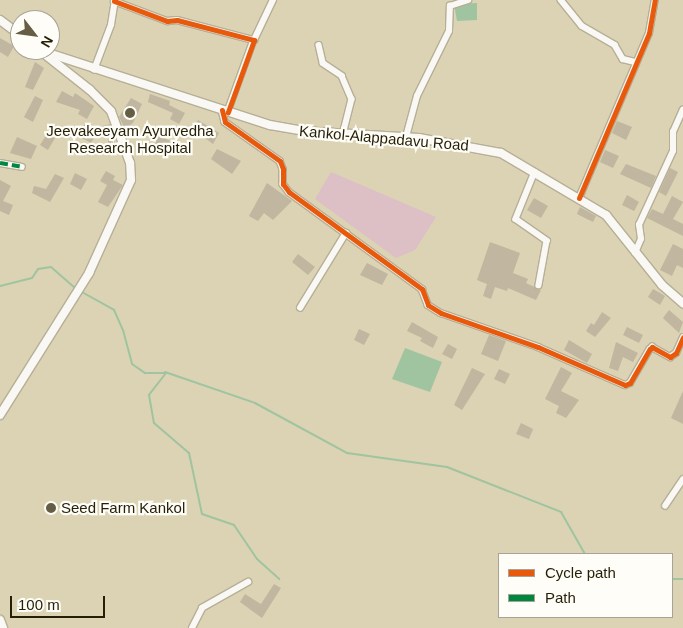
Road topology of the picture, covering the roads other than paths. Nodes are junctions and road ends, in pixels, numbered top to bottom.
1 (273, 0) edge
2 (468, 0) edge
3 (561, 0) edge
4 (655, 0) edge
5 (114, 1) edge
6 (254, 40) junction
7 (319, 46) dead end
8 (60, 58) edge
9 (52, 60) edge
10 (635, 62) junction
11 (94, 70) junction
12 (683, 110) edge
13 (225, 111) junction
14 (342, 134) junction
15 (406, 137) junction
16 (0, 163) edge
17 (22, 167) dead end
18 (535, 172) junction
19 (579, 198) junction
20 (346, 234) junction
21 (635, 253) junction
22 (539, 285) dead end
23 (683, 303) edge
24 (300, 308) dead end
25 (683, 337) edge
26 (0, 415) edge
27 (683, 479) edge
28 (664, 506) dead end
29 (248, 582) dead end
30 (0, 620) edge
31 (3, 628) edge
32 (192, 628) edge

1 - 6 street
2 - 15 street
3 - 10 street
4 - 10 street
5 - 6 street
5 - 11 street
6 - 13 street
7 - 14 street
8 - 11 main road, Kankol-Alappadavu Road
9 - 26 main road
10 - 19 street
11 - 13 main road, Kankol-Alappadavu Road
12 - 21 street
13 - 14 main road, Kankol-Alappadavu Road
13 - 20 street
14 - 15 main road, Kankol-Alappadavu Road
15 - 18 main road, Kankol-Alappadavu Road
16 - 17 street
18 - 19 main road, Kankol-Alappadavu Road
18 - 22 street
19 - 21 main road, Kankol-Alappadavu Road
20 - 24 street
20 - 25 street
21 - 23 main road, Kankol-Alappadavu Road
27 - 28 street
29 - 32 street
30 - 31 main road

